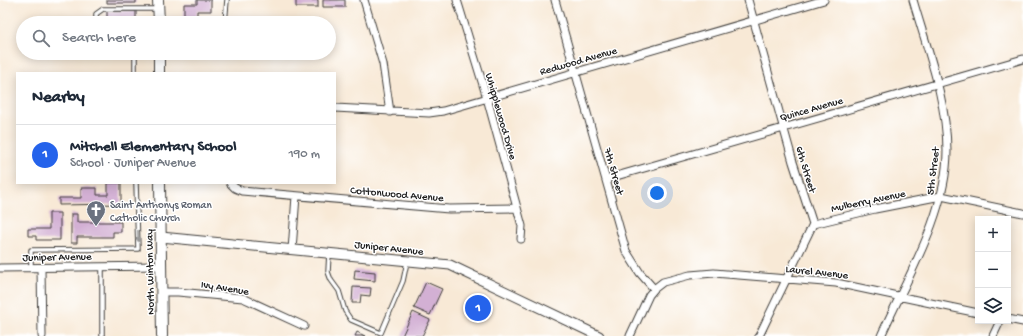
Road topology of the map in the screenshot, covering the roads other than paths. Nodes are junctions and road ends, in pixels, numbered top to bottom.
1 (227, 0) edge
2 (364, 0) edge
3 (456, 0) edge
4 (554, 0) edge
5 (748, 0) edge
6 (824, 0) edge
7 (913, 0) edge
8 (158, 4) edge
9 (96, 16) edge
10 (159, 16) edge
11 (226, 16) edge
12 (754, 20) junction
13 (1023, 59) edge
14 (135, 60) edge
15 (159, 60) edge
16 (135, 72) edge
17 (159, 72) edge
18 (575, 72) junction
19 (937, 84) junction
20 (487, 98) junction
21 (336, 108) edge
22 (390, 112) junction
23 (783, 128) junction
24 (606, 179) junction
25 (136, 184) edge
26 (160, 184) edge
27 (231, 184) edge
28 (296, 196) junction
29 (942, 196) junction
30 (517, 208) junction
31 (1023, 213) edge
32 (813, 224) junction
33 (161, 237) junction
34 (521, 239) dead end
35 (292, 250) junction
36 (329, 253) junction
37 (407, 261) junction
38 (162, 266) junction
39 (102, 267) junction
40 (0, 268) edge
41 (31, 268) junction
42 (41, 268) junction
43 (787, 279) junction
44 (654, 289) junction
45 (162, 292) junction
46 (899, 296) junction
47 (975, 311) edge
48 (1011, 320) edge
49 (1023, 322) edge
50 (999, 324) edge
51 (304, 326) dead end
52 (42, 336) edge
53 (102, 336) edge
54 (162, 336) edge
55 (599, 336) edge
56 (630, 336) edge
57 (759, 336) edge
58 (881, 336) edge
59 (993, 336) edge

1 - 11 lane
2 - 22 street
3 - 20 street, Whipplewood Drive
4 - 18 street, 7th Street
5 - 12 street, 6th Street
6 - 12 street, Redwood Avenue
7 - 19 street, 5th Street
8 - 9 lane
8 - 10 main road
12 - 18 street, Redwood Avenue
12 - 23 street, 6th Street
13 - 19 street, Quince Avenue
14 - 16 lane
15 - 17 main road
18 - 20 street, Redwood Avenue
18 - 24 street, 7th Street
19 - 23 street, Quince Avenue
19 - 29 street, 5th Street
20 - 22 street, Redwood Avenue
20 - 30 street, Whipplewood Drive
21 - 22 street, Redwood Avenue
23 - 24 street, Quince Avenue
23 - 32 street, 6th Street
24 - 44 street, 7th Street
25 -> 41 lane
26 - 33 main road, North Winton Way
27 - 28 street, Cottonwood Avenue
28 - 30 street, Cottonwood Avenue
28 - 35 street
29 - 31 street, Mulberry Avenue
29 - 32 street, Mulberry Avenue
29 - 46 street, 5th Street
30 - 34 street, Whipplewood Drive
32 - 43 street
33 - 35 street, Juniper Avenue
33 - 38 main road, North Winton Way
35 - 36 street, Juniper Avenue
36 - 37 street, Juniper Avenue
36 - 37 lane
37 - 55 street, Juniper Avenue
38 - 39 street, Juniper Avenue
38 - 45 main road, North Winton Way
39 - 42 street, Juniper Avenue
39 - 53 lane
40 - 41 street, Juniper Avenue
41 - 42 street, Juniper Avenue
42 - 52 street
43 - 44 street, Laurel Avenue
43 - 46 street, Laurel Avenue
43 - 57 street
44 - 56 street
45 - 51 street, Ivy Avenue
45 - 54 main road, North Winton Way
46 - 47 street, Laurel Avenue
46 - 58 street, 5th Street
48 - 49 street
50 - 59 street

